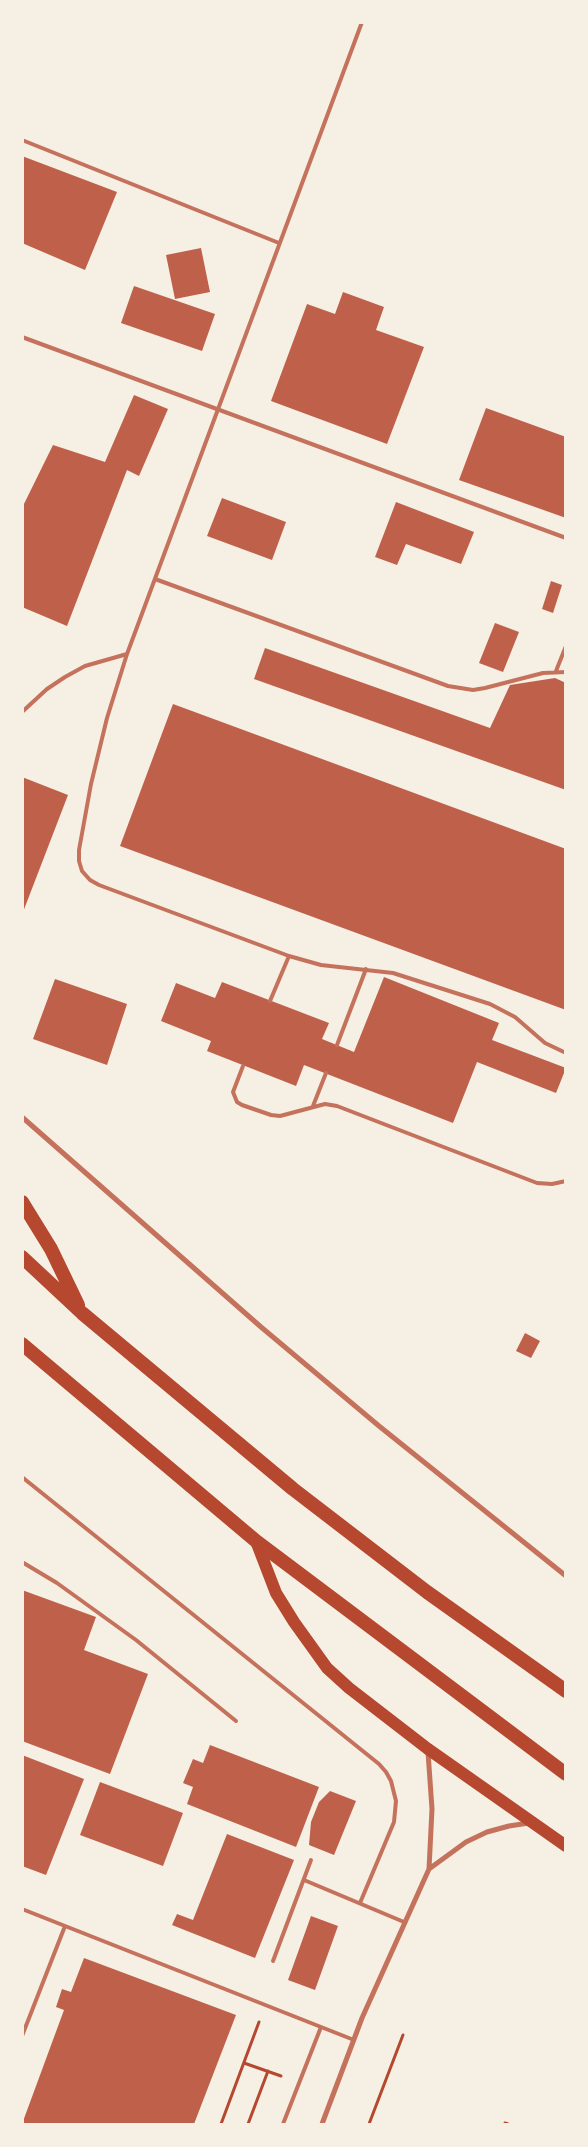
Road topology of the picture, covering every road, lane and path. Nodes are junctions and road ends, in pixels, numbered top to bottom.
1 (362, 22) edge
2 (22, 140) edge
3 (279, 244) junction
4 (22, 337) edge
5 (218, 409) junction
6 (566, 538) edge
7 (155, 579) junction
8 (566, 646) edge
9 (127, 654) junction
10 (556, 671) junction
11 (566, 672) edge
12 (22, 712) edge
13 (289, 956) junction
14 (366, 969) junction
15 (270, 1001) dead end
16 (337, 1045) dead end
17 (566, 1053) edge
18 (243, 1066) dead end
19 (326, 1073) dead end
20 (313, 1106) junction
21 (22, 1117) edge
22 (566, 1181) edge
23 (22, 1202) edge
24 (22, 1257) edge
25 (82, 1313) junction
26 (22, 1344) edge
27 (22, 1477) edge
28 (256, 1541) junction
29 (22, 1562) edge
30 (566, 1576) edge
31 (566, 1691) edge
32 (236, 1722) dead end
33 (428, 1749) junction
34 (566, 1774) edge
35 (532, 1823) junction
36 (566, 1846) edge
37 (311, 1860) dead end
38 (429, 1869) junction
39 (304, 1880) junction
40 (360, 1903) junction
41 (22, 1909) edge
42 (404, 1922) junction
43 (65, 1926) junction
44 (273, 1961) dead end
45 (265, 2005) junction
46 (321, 2027) junction
47 (403, 2035) dead end
48 (22, 2036) edge
49 (354, 2040) junction
50 (244, 2062) junction
51 (268, 2071) junction
52 (299, 2082) junction
53 (221, 2124) edge
54 (248, 2124) edge
55 (283, 2124) edge
56 (322, 2124) edge
57 (369, 2124) edge

1 - 3 lane
2 - 3 lane
3 - 5 lane
4 - 5 lane
5 - 6 lane
5 - 7 lane
7 - 9 lane
7 - 10 lane
8 - 10 lane
9 - 12 lane
9 - 13 lane
10 - 11 lane
13 - 14 lane
13 - 15 lane
14 - 16 lane
14 - 17 lane
18 - 20 lane
19 - 20 lane
20 - 22 lane
21 - 30 street
23 - 25 highway
24 - 25 highway
25 - 31 highway
26 - 28 highway
27 - 40 lane
28 - 33 main road
28 - 34 highway
29 - 32 lane
33 - 35 main road
33 - 38 street
35 - 36 main road
35 - 38 street
37 - 39 lane
38 - 42 street
39 - 40 lane
39 - 44 lane
40 - 42 lane
41 - 43 lane
42 - 49 street
43 - 45 lane
43 - 48 lane
45 - 46 lane
45 - 50 path
46 - 49 lane
46 - 52 lane
47 - 57 path
49 - 56 street
50 - 51 path
50 - 53 path
51 - 52 path
51 - 54 path
52 - 55 lane

